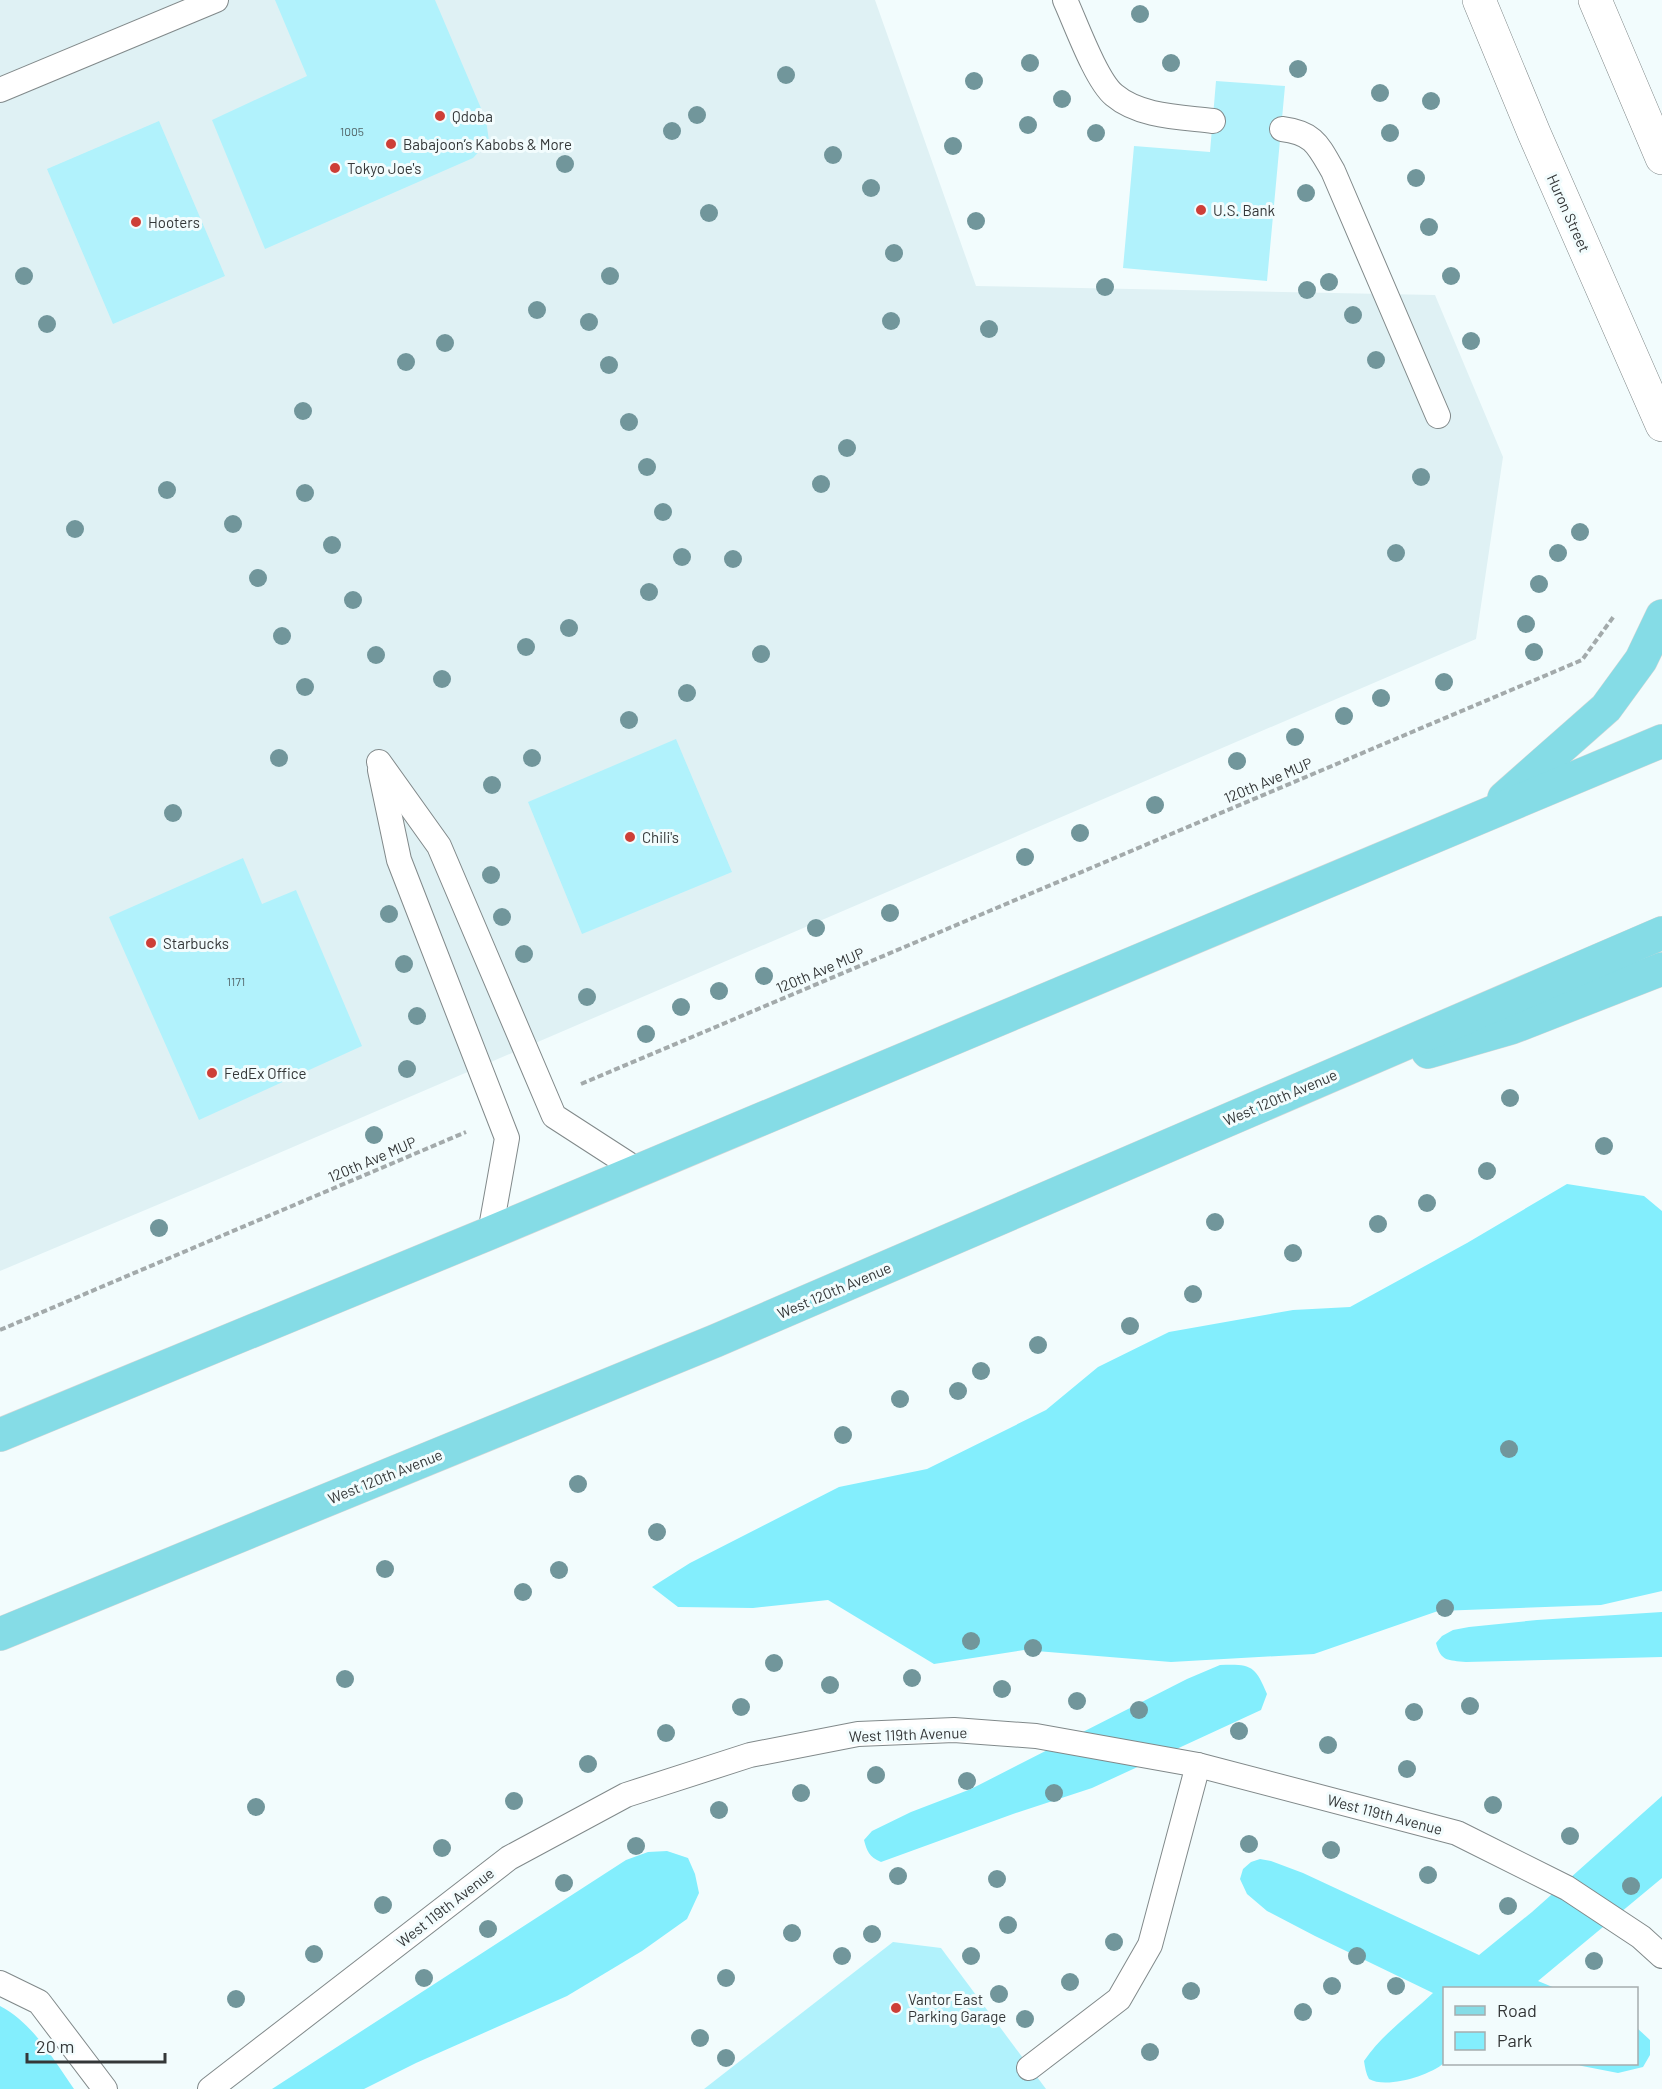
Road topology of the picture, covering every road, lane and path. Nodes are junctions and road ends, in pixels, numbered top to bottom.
1 (216, 0) edge
2 (1065, 0) edge
3 (1479, 0) edge
4 (1595, 0) edge
5 (0, 90) edge
6 (1213, 121) dead end
7 (1282, 129) dead end
8 (1662, 158) edge
9 (1438, 416) dead end
10 (1662, 425) edge
11 (1616, 612) dead end
12 (1662, 616) edge
13 (1662, 741) edge
14 (1482, 817) junction
15 (1662, 933) edge
16 (1662, 969) edge
17 (1296, 1089) junction
18 (546, 1098) junction
19 (499, 1118) junction
20 (639, 1171) junction
21 (490, 1233) junction
22 (0, 1330) edge
23 (0, 1435) edge
24 (0, 1634) edge
25 (1198, 1765) junction
26 (1662, 1956) edge
27 (0, 1983) edge
28 (1029, 2068) dead end
29 (105, 2089) edge
30 (210, 2089) edge

1 - 5 lane
2 - 6 lane
3 - 10 main road, Huron Street
4 - 8 main road
7 - 9 lane
11 - 18 path, 120th Ave MUP
12 - 14 main road
13 - 14 main road
14 - 20 main road
15 - 17 main road, West 120th Avenue
16 - 17 main road
17 - 24 main road, West 120th Avenue
18 - 19 lane
18 - 20 lane
19 - 21 lane
19 - 22 path, 120th Ave MUP
20 - 21 main road
21 - 23 main road
25 - 26 lane, West 119th Avenue
25 - 28 lane
25 - 30 lane, West 119th Avenue
27 - 29 lane

